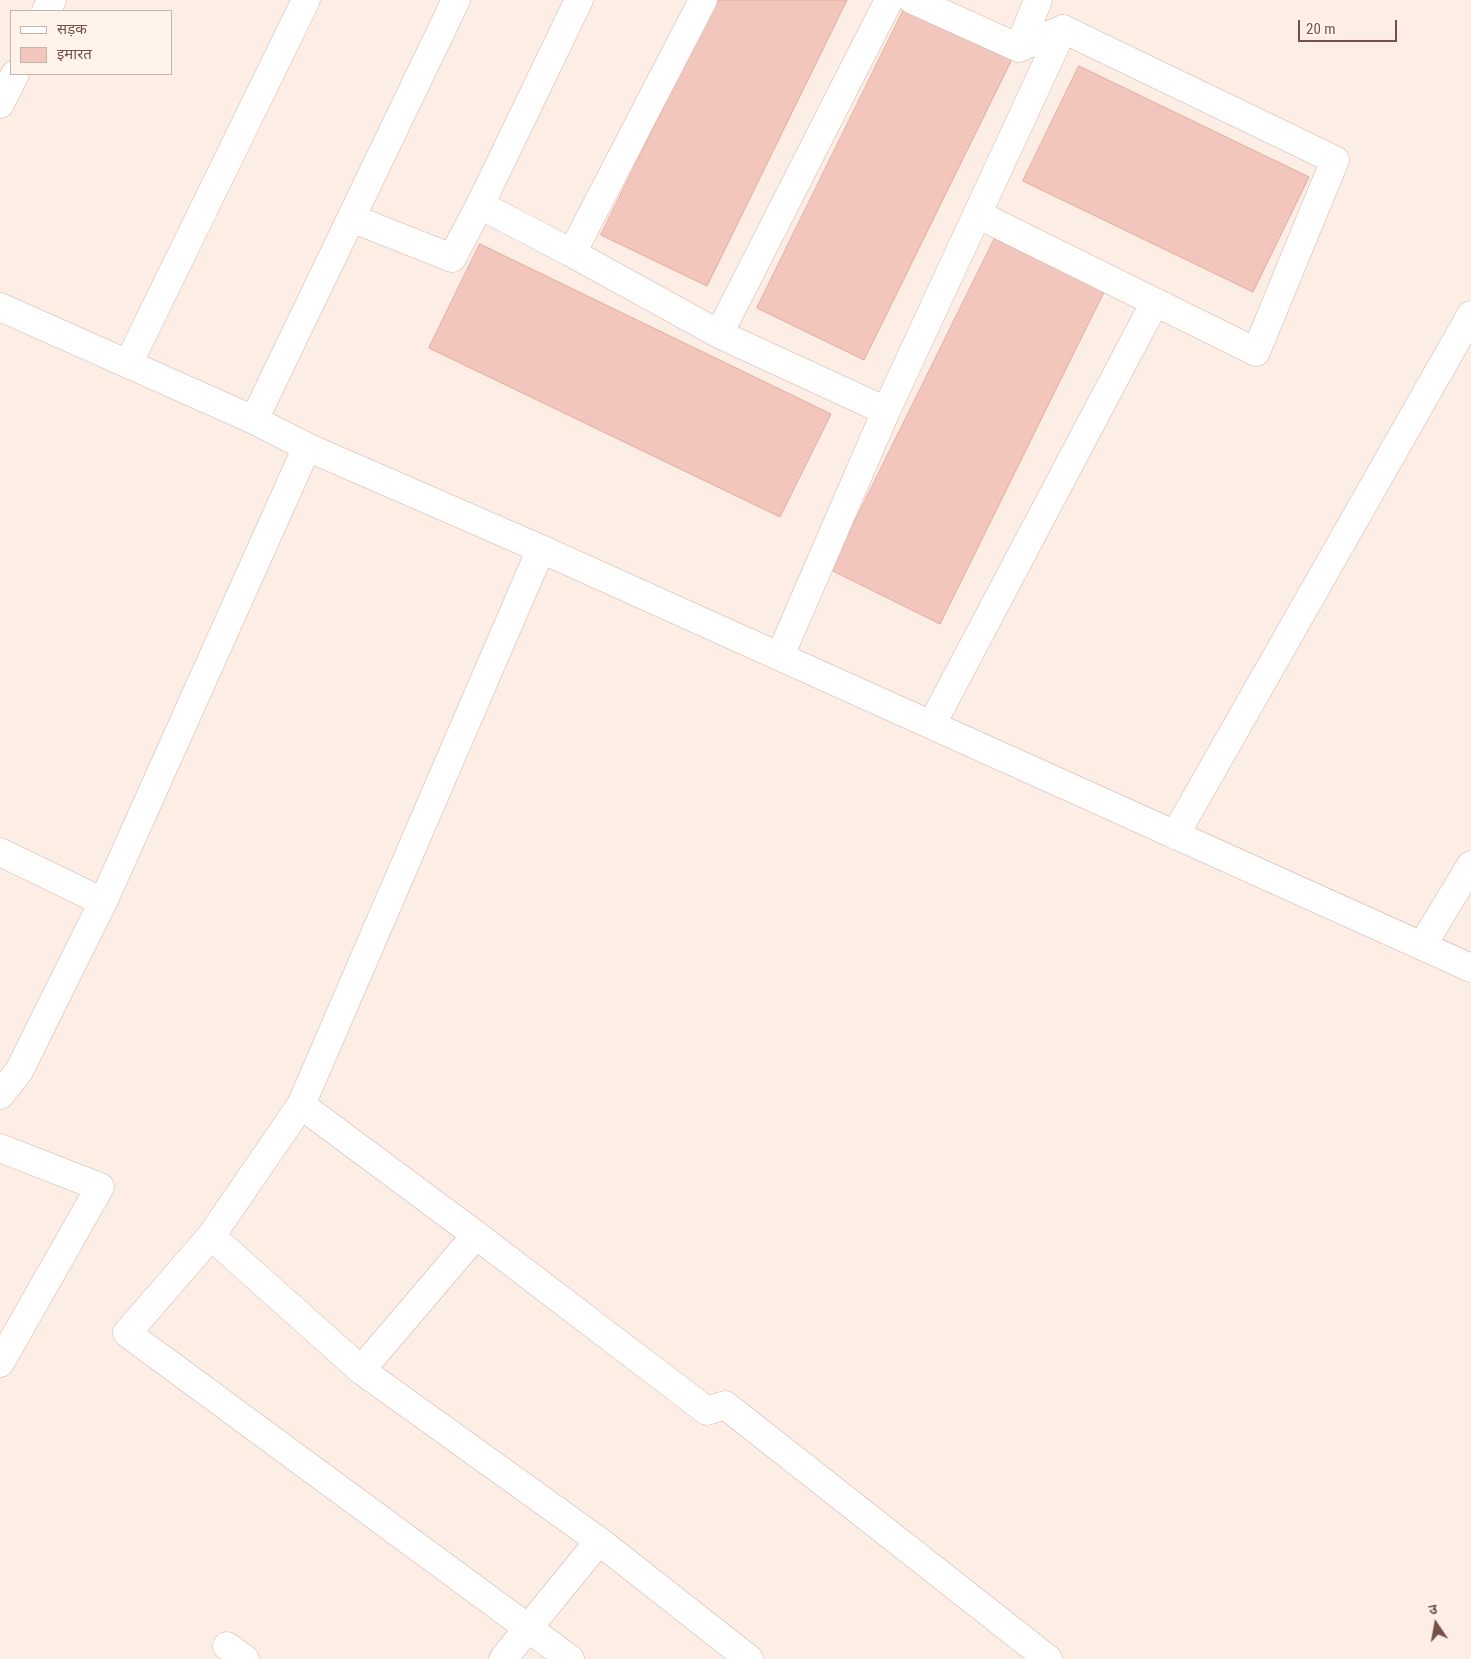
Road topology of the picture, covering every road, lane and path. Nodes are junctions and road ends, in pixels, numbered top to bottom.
1 (306, 0) edge
2 (456, 0) edge
3 (579, 0) edge
4 (703, 0) edge
5 (889, 0) edge
6 (914, 0) edge
7 (1038, 0) edge
8 (1062, 29) junction
9 (1020, 48) junction
10 (14, 75) edge
11 (0, 104) edge
12 (480, 205) junction
13 (977, 214) junction
14 (351, 218) junction
15 (572, 253) junction
16 (1155, 302) junction
17 (0, 307) edge
18 (1471, 314) edge
19 (719, 334) junction
20 (128, 364) junction
21 (886, 411) junction
22 (254, 420) junction
23 (307, 447) junction
24 (541, 549) junction
25 (780, 656) junction
26 (932, 724) junction
27 (1175, 835) junction
28 (0, 852) edge
29 (1471, 865) edge
30 (103, 902) junction
31 (1422, 946) junction
32 (1471, 968) edge
33 (10, 1066) edge
34 (0, 1096) edge
35 (302, 1105) junction
36 (0, 1148) edge
37 (476, 1235) junction
38 (211, 1236) junction
39 (0, 1363) edge
40 (361, 1370) junction
41 (599, 1541) junction
42 (529, 1628) junction
43 (503, 1659) edge
44 (570, 1659) edge
45 (749, 1659) edge
46 (1048, 1659) edge

1 - 20 street
2 - 14 street
3 - 12 street
4 - 15 street
5 - 19 street
6 - 9 street
7 - 9 street
8 - 9 street
8 - 13 street
8 - 16 street
10 - 11 street
12 - 14 street
12 - 15 street
13 - 16 street
13 - 21 street
14 - 22 street
15 - 19 street
16 - 26 street
17 - 20 street
18 - 27 street
19 - 21 street
20 - 22 street
21 - 25 street
22 - 23 street
23 - 24 street
23 - 30 street
24 - 25 street
24 - 35 street
25 - 26 street
26 - 27 street
27 - 31 street
28 - 30 street
29 - 31 street
30 - 33 street
31 - 32 street
33 - 34 street
35 - 37 street
35 - 38 street
36 - 39 street
37 - 40 street
37 - 46 street
38 - 40 street
38 - 42 street
40 - 41 street
41 - 42 street
41 - 45 street
42 - 43 street
42 - 44 street

